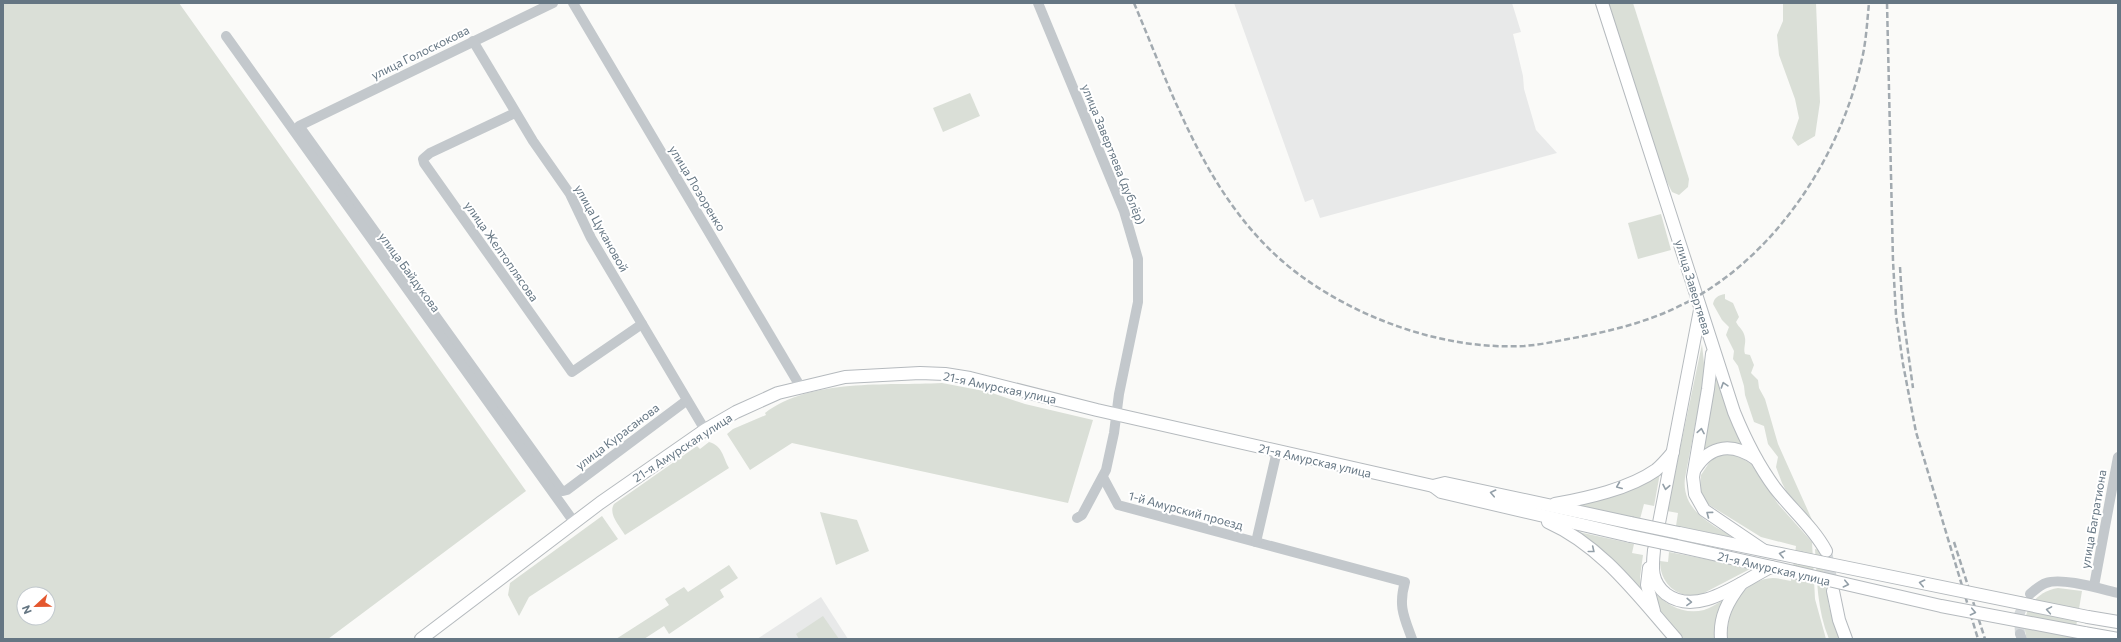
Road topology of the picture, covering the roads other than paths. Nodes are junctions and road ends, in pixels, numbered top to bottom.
1 (553, 3) edge
2 (573, 3) edge
3 (1038, 3) edge
4 (1602, 3) edge
5 (226, 36) dead end
6 (472, 41) junction
7 (516, 113) junction
8 (299, 126) joint
9 (1700, 306) junction
10 (642, 324) junction
11 (1695, 339) junction
12 (1710, 339) junction
13 (800, 386) junction
14 (686, 401) junction
15 (1116, 413) junction
16 (705, 430) junction
17 (1277, 451) junction
18 (1674, 451) junction
19 (2118, 457) edge
20 (1756, 459) junction
21 (1694, 470) junction
22 (1103, 477) junction
23 (1433, 486) junction
24 (563, 491) joint
25 (1549, 505) junction
26 (1543, 516) junction
27 (1077, 518) dead end
28 (574, 522) junction
29 (1659, 523) dead end
30 (1256, 542) junction
31 (1763, 550) junction
32 (1826, 551) tunnel mouth
33 (1771, 567) junction
34 (1745, 580) junction
35 (2094, 586) junction
36 (1833, 591) tunnel mouth
37 (2118, 593) edge
38 (2030, 594) tunnel mouth
39 (1657, 618) junction
40 (2118, 622) edge
41 (421, 639) edge
42 (1412, 639) edge
43 (1676, 639) edge
44 (1721, 639) edge
45 (1846, 639) edge
46 (2118, 639) edge

1 - 6 street, улица Голоскокова
2 - 13 street, улица Лозоренко
3 - 15 street, улица Завертяева (дублёр)
4 - 9 main road, улица Завертяева
5 - 28 street, улица Байдукова
6 - 7 street, улица Цукановой
6 - 8 street, улица Голоскокова
7 - 10 street, улица Цукановой
7 - 10 street, улица Желтоплясова
8 - 24 street, улица Байдукова
9 - 11 main road
9 - 12 main road, улица Завертяева
10 - 14 street, улица Цукановой
11 - 12 main road
11 - 18 main road
20 -> 12 main road, улица Завертяева
21 -> 12 main road
13 - 15 main road, 21-я Амурская улица
13 - 16 main road, 21-я Амурская улица
14 - 16 street, улица Цукановой
14 - 24 street, улица Курасанова
15 - 17 main road, 21-я Амурская улица
15 - 22 street, улица Завертяева (дублёр)
16 - 28 main road, 21-я Амурская улица
17 - 23 main road, 21-я Амурская улица
17 - 30 street, 1-й Амурский проезд
18 -> 25 main road
18 -> 29 main road
19 - 35 street, улица Багратиона
20 - 21 main road
20 - 32 main road, улица Завертяева
31 -> 21 main road
22 - 27 street, улица Завертяева (дублёр)
22 - 30 street, 1-й Амурский проезд
25 -> 23 main road, 21-я Амурская улица
23 - 26 main road, 21-я Амурская улица
25 - 31 main road, 21-я Амурская улица, bridge
26 - 33 main road, 21-я Амурская улица, bridge
26 -> 39 main road
28 - 41 main road, 21-я Амурская улица
30 - 42 street, 1-й Амурский проезд
40 -> 31 main road, 21-я Амурская улица, bridge
33 - 34 main road
33 -> 46 main road, 21-я Амурская улица, bridge
39 -> 34 main road
34 - 44 main road
35 - 37 street
35 - 38 street
36 - 45 main road
39 - 43 main road

